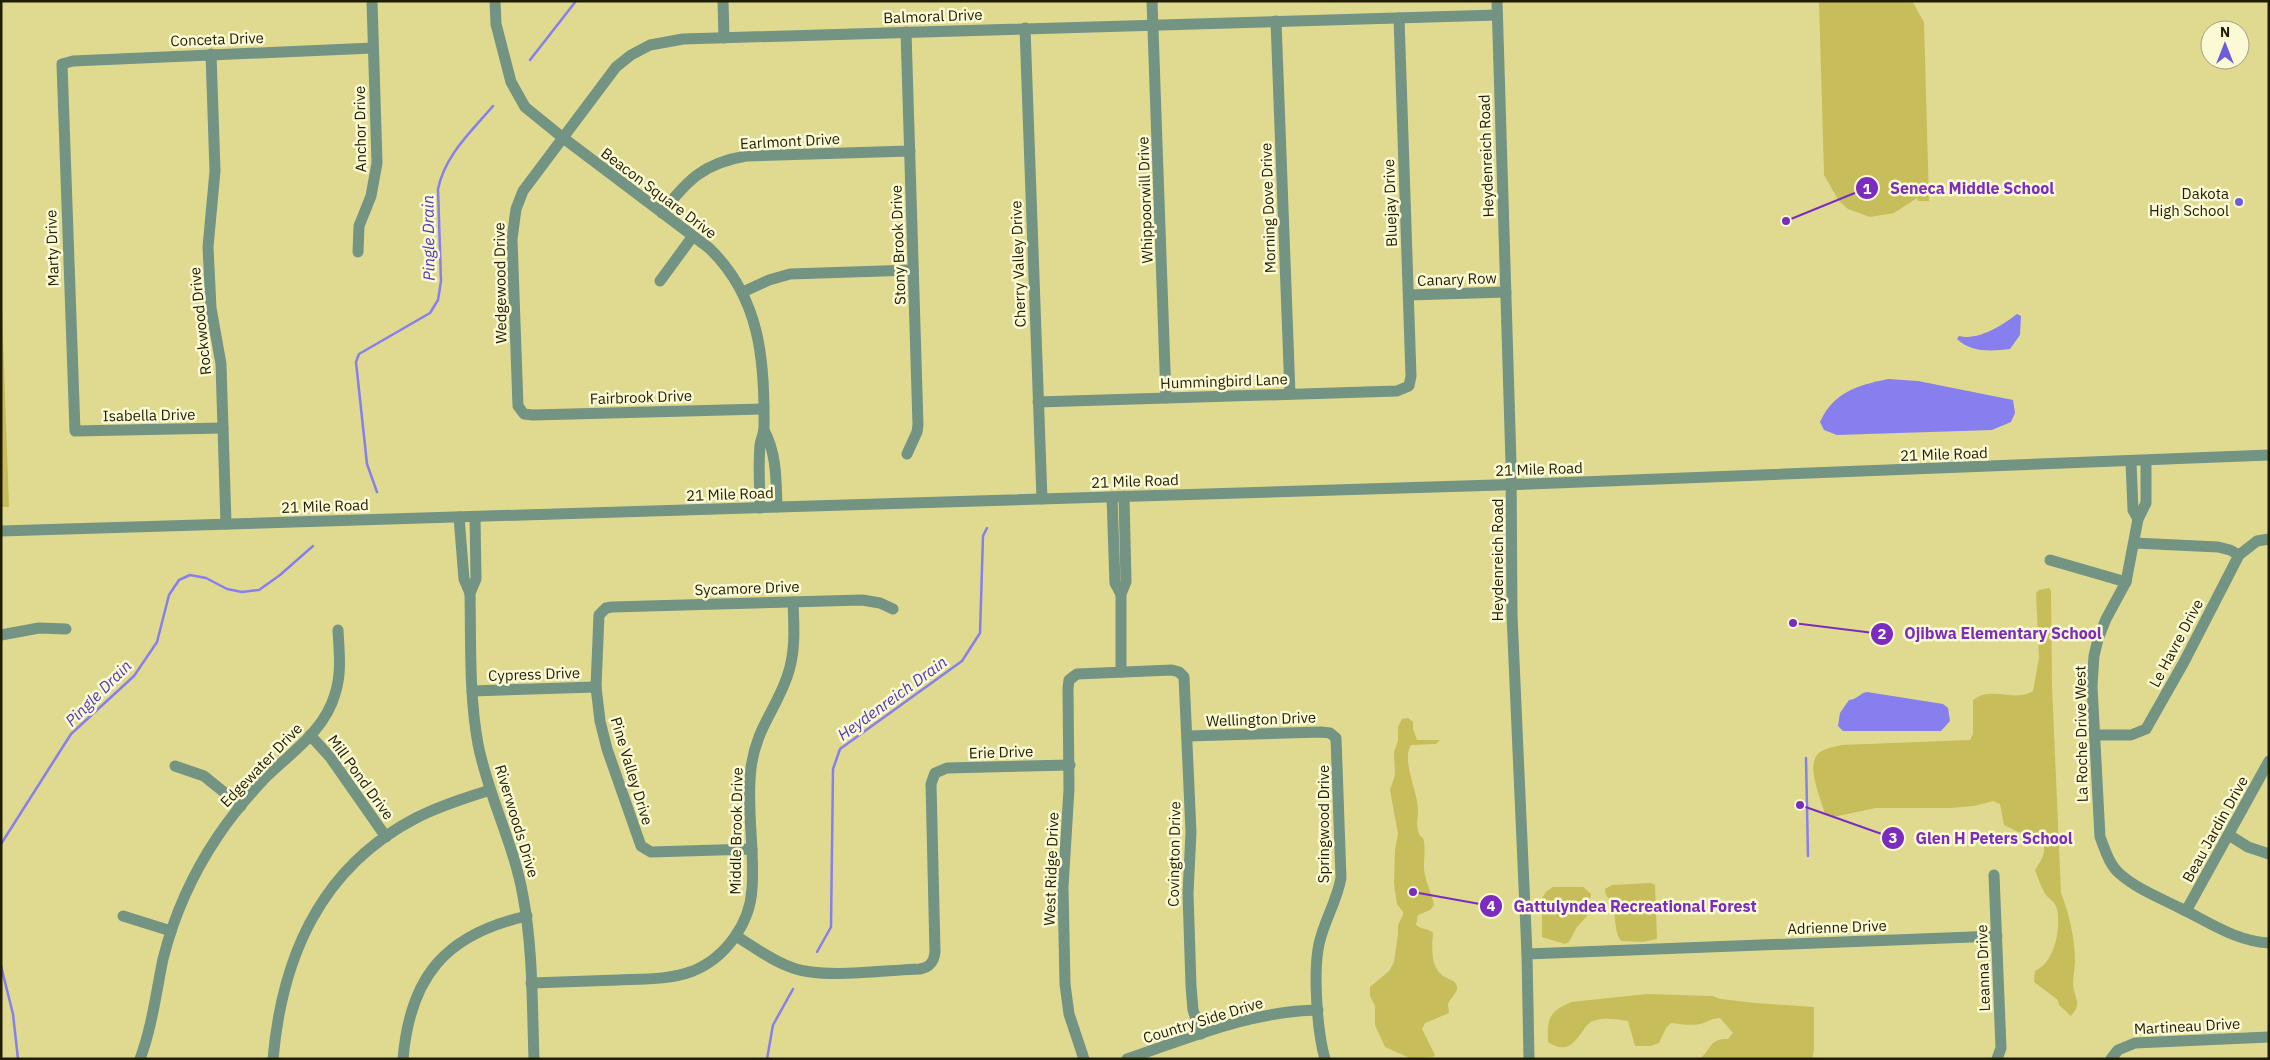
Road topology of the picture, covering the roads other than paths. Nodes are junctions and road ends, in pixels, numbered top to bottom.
1 (372, 1) edge
2 (495, 1) edge
3 (722, 1) edge
4 (1152, 1) edge
5 (1497, 1) edge
6 (1497, 15) junction
7 (1399, 18) junction
8 (1276, 21) junction
9 (1154, 25) junction
10 (1025, 28) junction
11 (906, 32) junction
12 (724, 38) junction
13 (373, 48) junction
14 (211, 54) junction
15 (62, 64) joint
16 (562, 137) junction
17 (910, 151) junction
18 (662, 213) junction
19 (693, 236) junction
20 (358, 252) dead end
21 (913, 270) junction
22 (660, 280) dead end
23 (743, 292) junction
24 (1506, 292) junction
25 (1409, 295) junction
26 (1409, 386) joint
27 (1290, 394) junction
28 (1166, 398) junction
29 (1038, 402) junction
30 (763, 409) junction
31 (521, 412) joint
32 (223, 428) junction
33 (764, 430) junction
34 (75, 431) joint
35 (908, 454) dead end
36 (2269, 455) edge
37 (2146, 461) junction
38 (2131, 462) junction
39 (1512, 485) junction
40 (1124, 496) junction
41 (1112, 497) junction
42 (1042, 499) junction
43 (777, 507) junction
44 (760, 508) junction
45 (459, 517) junction
46 (475, 517) junction
47 (2138, 519) junction
48 (226, 524) junction
49 (1, 531) edge
50 (2269, 539) edge
51 (2134, 543) junction
52 (2239, 555) junction
53 (2050, 560) dead end
54 (2126, 582) junction
55 (470, 593) junction
56 (1121, 594) junction
57 (793, 602) junction
58 (893, 609) dead end
59 (602, 611) joint
60 (66, 629) dead end
61 (338, 630) dead end
62 (1, 635) edge
63 (1121, 672) junction
64 (596, 687) junction
65 (472, 691) junction
66 (2096, 735) junction
67 (310, 736) junction
68 (1188, 736) junction
69 (1334, 736) joint
70 (2269, 761) edge
71 (1070, 765) junction
72 (175, 766) dead end
73 (490, 790) junction
74 (241, 806) junction
75 (2229, 835) junction
76 (386, 837) junction
77 (752, 849) junction
78 (2269, 854) edge
79 (1994, 875) dead end
80 (2186, 911) junction
81 (123, 916) dead end
82 (527, 916) junction
83 (171, 931) junction
84 (736, 936) junction
85 (1997, 936) junction
86 (2269, 943) edge
87 (1527, 954) junction
88 (531, 983) junction
89 (1318, 1010) junction
90 (1201, 1034) junction
91 (2269, 1037) edge
92 (2111, 1058) edge
93 (140, 1059) edge
94 (273, 1059) edge
95 (402, 1059) edge
96 (534, 1059) edge
97 (1084, 1059) edge
98 (1127, 1059) edge
99 (1325, 1059) edge
100 (1529, 1059) edge
101 (1997, 1059) edge

1 - 13 street, Anchor Drive
2 - 16 street, Beacon Square Drive
3 - 12 street
4 - 9 street, Whippoorwill Drive
5 - 6 street, Heydenreich Road
6 - 7 street, Balmoral Drive
6 - 24 street, Heydenreich Road
7 - 8 street, Balmoral Drive
7 - 25 street, Bluejay Drive
8 - 9 street, Balmoral Drive
8 - 27 street, Morning Dove Drive
9 - 10 street, Balmoral Drive
9 - 28 street, Whippoorwill Drive
10 - 11 street, Balmoral Drive
10 - 29 street, Cherry Valley Drive
11 - 12 street, Balmoral Drive
11 - 17 street, Stony Brook Drive
12 - 16 street, Balmoral Drive
13 - 14 street, Conceta Drive
13 - 20 street, Anchor Drive
14 - 15 street, Conceta Drive
14 - 32 street, Rockwood Drive
15 - 34 street, Marty Drive
16 - 18 street, Beacon Square Drive
16 - 31 street, Wedgewood Drive
17 - 18 street, Earlmont Drive
17 - 21 street, Stony Brook Drive
18 - 19 street, Beacon Square Drive
19 - 22 street
19 - 23 street, Beacon Square Drive
21 - 23 street
21 - 35 street, Stony Brook Drive
23 - 30 street, Beacon Square Drive
24 - 25 street, Canary Row
24 - 39 street, Heydenreich Road
25 - 26 street, Bluejay Drive
26 - 27 street, Hummingbird Lane
27 - 28 street, Hummingbird Lane
28 - 29 street, Hummingbird Lane
29 - 42 street, Cherry Valley Drive
30 - 31 street, Fairbrook Drive
30 - 33 street, Beacon Square Drive
32 - 34 street, Isabella Drive
32 - 48 street, Rockwood Drive
33 - 43 street, Beacon Square Drive
33 - 44 street, Beacon Square Drive
36 - 37 street, 21 Mile Road
37 - 38 street, 21 Mile Road
37 - 47 street, La Roche Drive West
38 - 39 street, 21 Mile Road
38 - 47 street, La Roche Drive West
39 - 40 street, 21 Mile Road
39 - 87 street, Heydenreich Road
40 - 41 street, 21 Mile Road
40 - 56 street
41 - 42 street, 21 Mile Road
41 - 56 street
42 - 43 street, 21 Mile Road
43 - 44 street, 21 Mile Road
44 - 46 street, 21 Mile Road
45 - 46 street, 21 Mile Road
45 - 48 street, 21 Mile Road
45 - 55 street, Riverwoods Drive
46 - 55 street, Riverwoods Drive
47 - 51 street, La Roche Drive West
48 - 49 street, 21 Mile Road
50 - 52 street, Le Havre Drive
51 - 52 street
51 - 54 street, La Roche Drive West
52 - 66 street, Le Havre Drive
53 - 54 street
54 - 66 street, La Roche Drive West
55 - 65 street, Riverwoods Drive
56 - 63 street
57 - 58 street, Sycamore Drive
57 - 59 street, Sycamore Drive
57 - 77 street, Middle Brook Drive
59 - 64 street, Pine Valley Drive
60 - 62 street
61 - 67 street, Edgewater Drive
63 - 68 street, Covington Drive
63 - 71 street, West Ridge Drive
64 - 65 street, Cypress Drive
64 - 77 street, Pine Valley Drive
65 - 73 street, Riverwoods Drive
66 - 80 street, La Roche Drive West
67 - 74 street, Edgewater Drive
67 - 76 street, Mill Pond Drive
68 - 69 street, Wellington Drive
68 - 90 street, Covington Drive
69 - 89 street, Springwood Drive
70 - 75 street, Beau Jardin Drive
71 - 84 street, Erie Drive
71 - 97 street, West Ridge Drive
72 - 74 street
73 - 76 street
73 - 82 street, Riverwoods Drive
74 - 83 street, Edgewater Drive
75 - 78 street
75 - 80 street, Beau Jardin Drive
76 - 94 street
77 - 84 street, Middle Brook Drive
79 - 85 street, Leanna Drive
80 - 86 street, La Roche Drive West
81 - 83 street
82 - 88 street, Riverwoods Drive
82 - 95 street
83 - 93 street, Edgewater Drive
84 - 88 street, Middle Brook Drive
85 - 87 street, Adrienne Drive
85 - 101 street, Leanna Drive
87 - 100 street, Heydenreich Road
88 - 96 street, Riverwoods Drive
89 - 90 street, Country Side Drive
89 - 99 street, Springwood Drive
90 - 98 street, Country Side Drive
91 - 92 street, Martineau Drive

